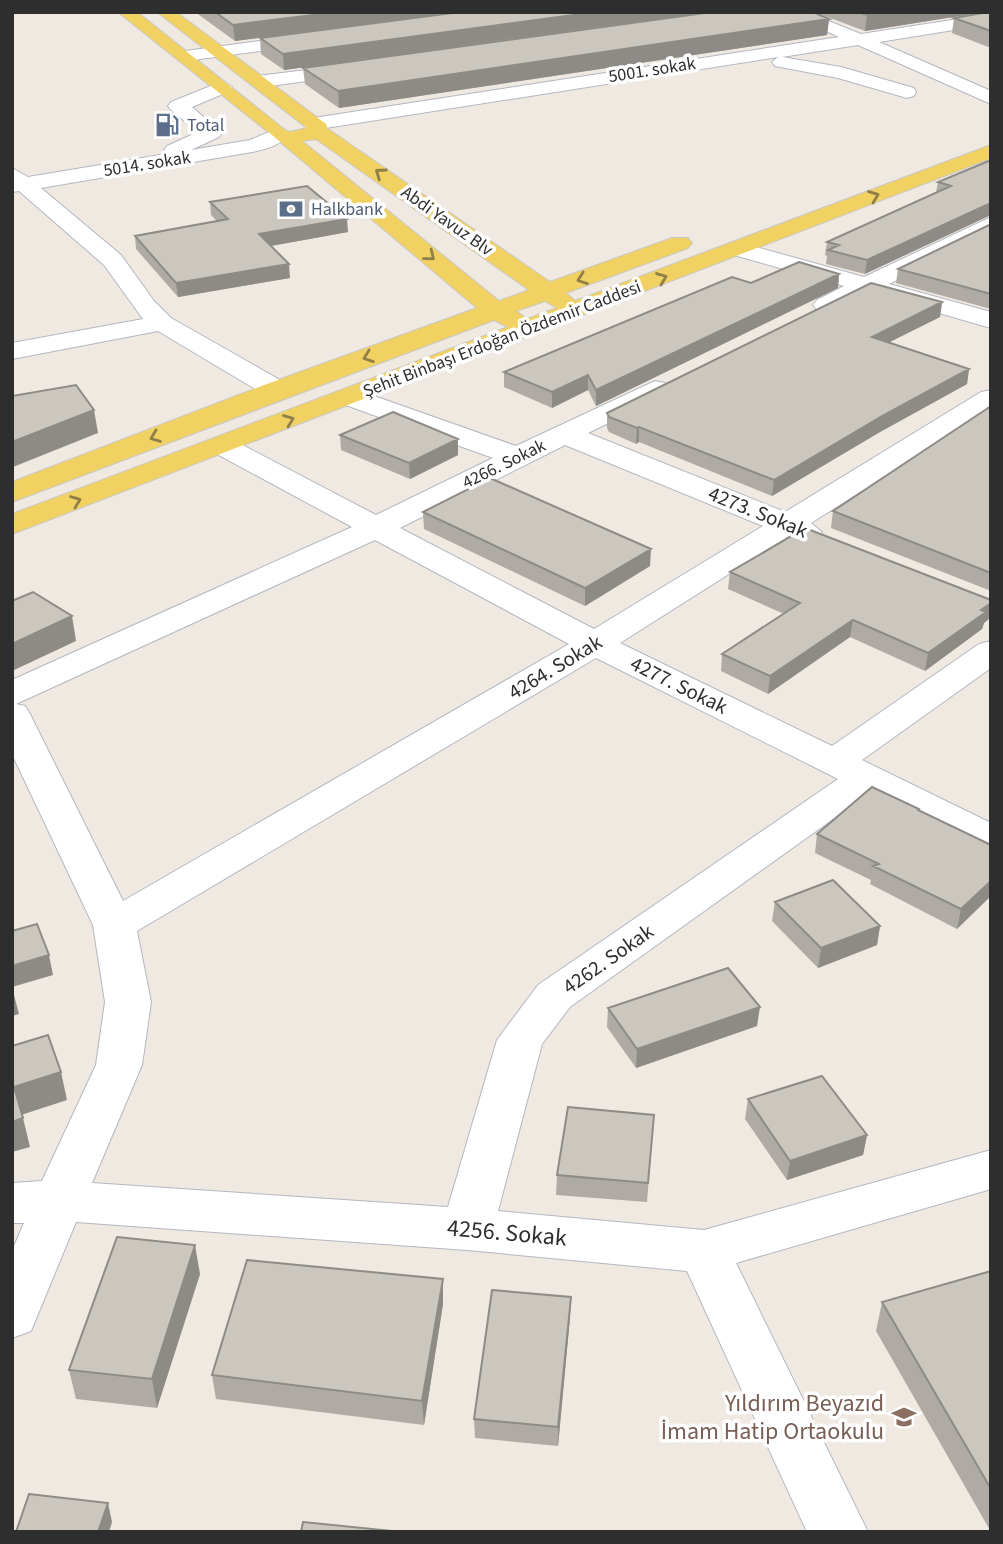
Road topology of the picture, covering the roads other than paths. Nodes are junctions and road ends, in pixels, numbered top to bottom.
1 (126, 12) edge
2 (165, 12) edge
3 (791, 12) edge
4 (991, 19) edge
5 (991, 30) edge
6 (326, 38) edge
7 (859, 38) junction
8 (880, 48) junction
9 (218, 52) junction
10 (184, 56) junction
11 (781, 62) junction
12 (368, 67) edge
13 (257, 82) junction
14 (223, 87) junction
15 (908, 92) dead end
16 (991, 98) edge
17 (315, 127) junction
18 (991, 129) edge
19 (279, 133) junction
20 (991, 151) edge
21 (141, 165) junction
22 (16, 181) edge
23 (749, 218) dead end
24 (991, 224) edge
25 (699, 236) dead end
26 (738, 249) junction
27 (869, 284) junction
28 (546, 292) junction
29 (577, 310) junction
30 (496, 311) junction
31 (154, 315) junction
32 (796, 320) edge
33 (991, 320) edge
34 (529, 328) junction
35 (12, 329) edge
36 (12, 351) edge
37 (674, 380) edge
38 (277, 390) junction
39 (350, 397) junction
40 (991, 398) edge
41 (565, 434) junction
42 (223, 446) junction
43 (518, 457) junction
44 (12, 493) edge
45 (788, 524) junction
46 (12, 525) edge
47 (375, 528) junction
48 (838, 545) edge
49 (595, 644) junction
50 (991, 652) edge
51 (12, 694) edge
52 (12, 715) edge
53 (851, 768) junction
54 (991, 839) edge
55 (114, 925) junction
56 (991, 1169) edge
57 (35, 1202) edge
58 (467, 1229) junction
59 (704, 1251) junction
60 (12, 1315) edge
61 (838, 1532) edge

1 - 10 main road, Abdi Yavuz Blv
2 - 9 main road, Abdi Yavuz Blv
3 - 7 street
4 - 7 street, 5001. sokak
5 - 8 street, 5001. sokak
6 - 9 street
7 - 8 street
7 - 17 street, 5001. sokak
8 - 11 street, 5001. sokak
8 - 16 street
9 - 10 street
9 - 13 main road, Abdi Yavuz Blv
10 - 14 main road, Abdi Yavuz Blv
11 - 15 street
11 - 17 street, 5001. sokak
12 - 13 street
13 - 17 main road, Abdi Yavuz Blv
14 - 19 main road, Abdi Yavuz Blv
14 - 21 street
17 - 19 main road
28 -> 17 main road, Abdi Yavuz Blv
18 - 23 main road
19 - 21 street, 5014. sokak
19 -> 30 main road, Abdi Yavuz Blv
26 -> 20 main road, Şehit Binbaşı Erdoğan Özdemir Caddesi
21 - 22 street, 5014. sokak
22 - 31 street
24 - 27 street
25 -> 28 main road, Şehit Binbaşı Erdoğan Özdemir Caddesi
26 - 27 street
29 -> 26 main road, Şehit Binbaşı Erdoğan Özdemir Caddesi
27 - 32 street
27 - 33 street
28 - 29 main road, Abdi Yavuz Blv
28 - 30 main road, Şehit Binbaşı Erdoğan Özdemir Caddesi
29 - 34 main road, Şehit Binbaşı Erdoğan Özdemir Caddesi
30 - 34 main road, Abdi Yavuz Blv
30 -> 38 main road, Şehit Binbaşı Erdoğan Özdemir Caddesi
31 - 35 street
31 - 36 street
31 - 38 street
34 - 39 main road, Şehit Binbaşı Erdoğan Özdemir Caddesi
37 - 41 street, 4266. Sokak
38 -> 44 main road, Şehit Binbaşı Erdoğan Özdemir Caddesi
42 -> 39 main road, Şehit Binbaşı Erdoğan Özdemir Caddesi
39 - 43 street
40 - 45 street, 4264. Sokak
41 - 43 street, 4266. Sokak
41 - 45 street, 4273. Sokak
46 -> 42 main road, Şehit Binbaşı Erdoğan Özdemir Caddesi
42 - 47 street, 4277. Sokak
43 - 47 street, 4266. Sokak
45 - 48 street, 4273. Sokak
45 - 49 street, 4264. Sokak
47 - 49 street, 4277. Sokak
47 - 51 street, 4266. Sokak
49 - 53 street, 4277. Sokak
49 - 55 street, 4264. Sokak
50 - 53 street, 4262. Sokak
52 - 55 street
53 - 54 street, 4277. Sokak
53 - 58 street, 4262. Sokak
55 - 57 street
56 - 59 street, 4256. Sokak
57 - 58 street, 4256. Sokak
57 - 60 street
58 - 59 street, 4256. Sokak
59 - 61 street

